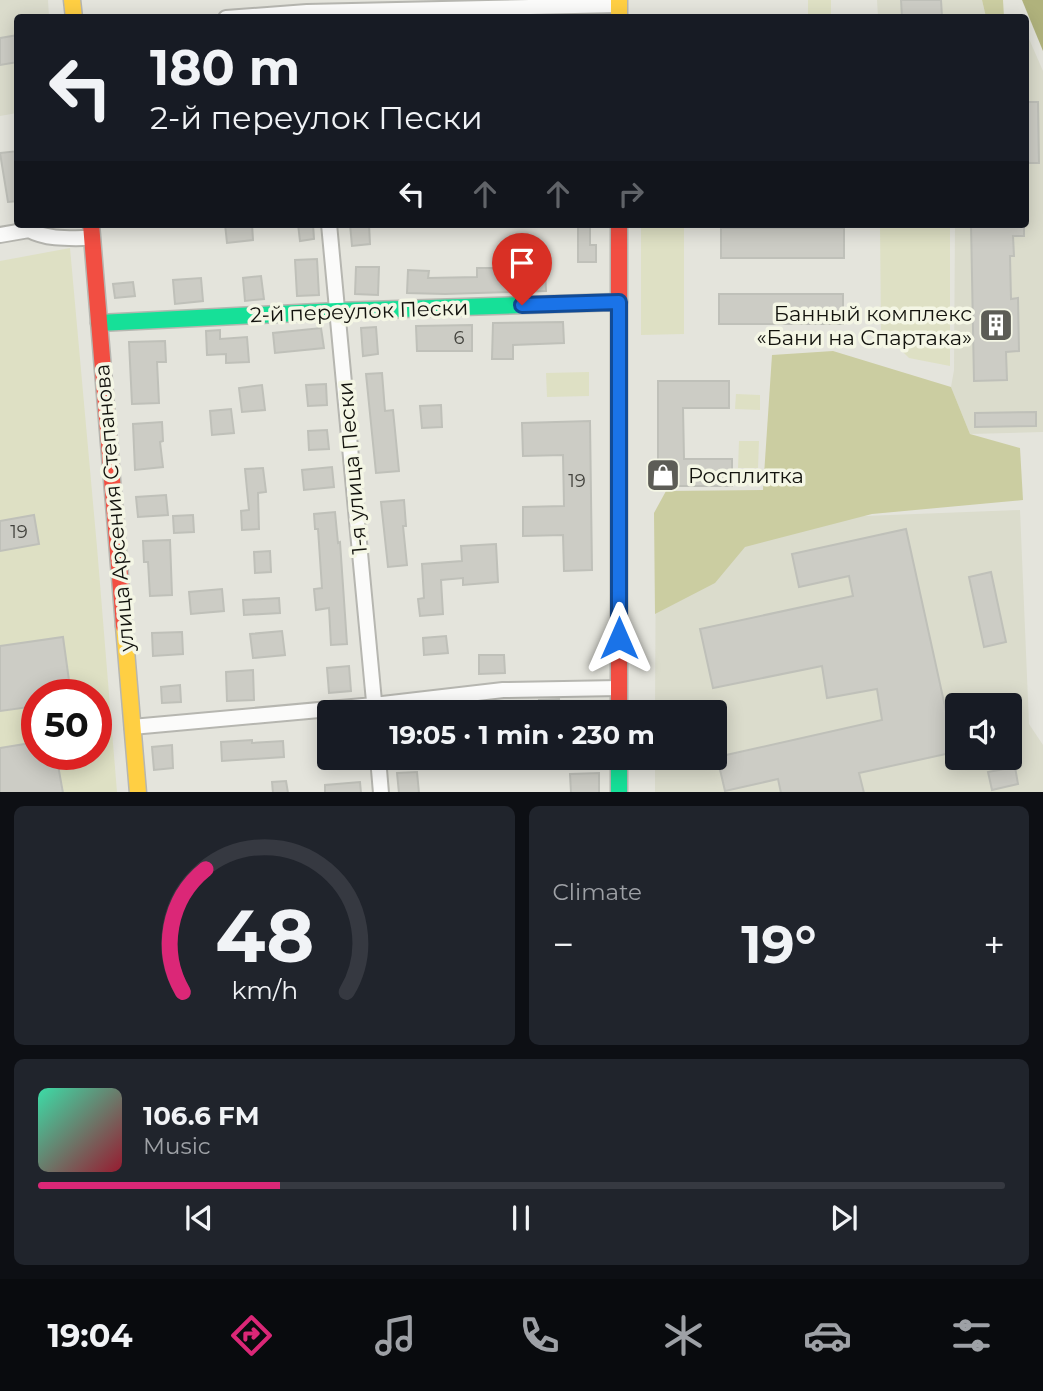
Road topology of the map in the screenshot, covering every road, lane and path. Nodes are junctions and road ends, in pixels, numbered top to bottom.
1 (619, 7) edge
2 (307, 10) edge
3 (266, 14) edge
4 (27, 228) edge
5 (32, 228) edge
6 (329, 228) edge
7 (619, 228) edge
8 (91, 231) edge
9 (0, 235) edge
10 (619, 302) junction
11 (337, 311) junction
12 (99, 323) junction
13 (619, 688) junction
14 (373, 700) edge
15 (435, 700) edge
16 (619, 700) edge
17 (317, 713) edge
18 (132, 727) junction
19 (379, 770) edge
20 (619, 770) edge
21 (138, 792) edge
22 (381, 792) edge
23 (619, 792) edge

1 - 2 street
2 - 3 street
4 - 9 street
5 - 8 street
6 - 11 street, 1-я улица Пески
7 - 10 street
8 - 12 street, улица Арсения Степанова
10 - 11 street, 2-й переулок Пески
10 - 13 street
11 - 12 street, 2-й переулок Пески
11 - 14 street, 1-я улица Пески
12 - 18 street, улица Арсения Степанова
13 - 15 street
13 - 16 street
17 - 18 street
18 - 21 street, улица Арсения Степанова
19 - 22 street
20 - 23 street

